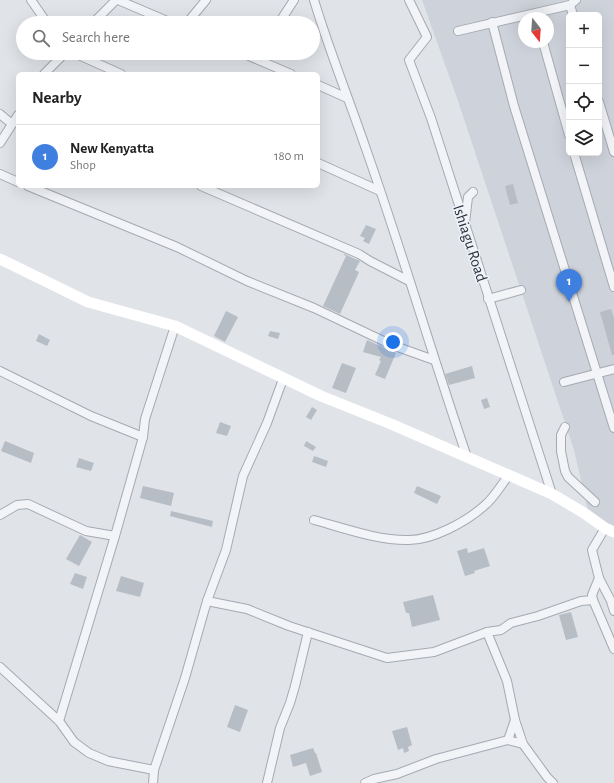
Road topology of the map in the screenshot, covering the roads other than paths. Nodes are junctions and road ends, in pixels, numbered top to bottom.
1 (31, 0) edge
2 (117, 0) edge
3 (206, 0) edge
4 (294, 0) edge
5 (314, 0) edge
6 (409, 0) edge
7 (573, 2) edge
8 (544, 12) edge
9 (42, 16) edge
10 (100, 16) edge
11 (155, 16) edge
12 (193, 16) edge
13 (284, 16) edge
14 (319, 16) edge
15 (320, 18) edge
16 (518, 18) edge
17 (492, 22) junction
18 (458, 31) dead end
19 (545, 48) edge
20 (58, 60) edge
21 (90, 60) edge
22 (265, 60) edge
23 (46, 72) edge
24 (117, 72) edge
25 (287, 72) edge
26 (320, 86) edge
27 (347, 98) junction
28 (602, 112) edge
29 (0, 114) edge
30 (16, 118) edge
31 (12, 124) junction
32 (566, 124) edge
33 (0, 143) edge
34 (614, 152) edge
35 (575, 156) edge
36 (320, 164) edge
37 (0, 174) edge
38 (16, 181) edge
39 (33, 188) edge
40 (206, 188) edge
41 (380, 191) junction
42 (473, 192) dead end
43 (465, 225) junction
44 (0, 259) edge
45 (409, 281) junction
46 (614, 287) edge
47 (521, 290) dead end
48 (488, 299) junction
49 (175, 326) junction
50 (434, 360) junction
51 (614, 369) edge
52 (0, 371) edge
53 (598, 375) junction
54 (283, 379) junction
55 (564, 382) dead end
56 (565, 427) dead end
57 (614, 428) edge
58 (143, 437) junction
59 (467, 457) junction
60 (509, 475) junction
61 (552, 494) junction
62 (595, 502) dead end
63 (0, 515) edge
64 (314, 520) dead end
65 (610, 530) edge
66 (115, 536) junction
67 (599, 578) junction
68 (593, 600) junction
69 (207, 601) junction
70 (614, 611) edge
71 (308, 632) junction
72 (487, 632) junction
73 (614, 649) edge
74 (0, 667) edge
75 (515, 720) junction
76 (59, 721) junction
77 (508, 740) junction
78 (522, 744) junction
79 (154, 770) junction
80 (153, 783) edge
81 (267, 783) edge
82 (365, 783) edge
83 (553, 783) edge

1 - 9 street
2 - 10 street
2 - 11 street
3 - 12 street
4 - 13 street
5 - 14 street
6 - 43 street, Ishiagu Road
7 - 8 street
15 - 27 street
16 - 17 street
17 - 18 street
17 - 53 street
19 - 32 street
20 - 23 street
21 - 24 street
22 - 25 street
26 - 27 street
27 - 41 street
28 - 34 street
29 - 31 street
30 - 31 street
31 - 33 street
35 - 46 street
36 - 41 street
37 - 38 street
39 - 50 street
40 - 45 street
41 - 45 street
42 - 43 street
43 - 48 street, Ishiagu Road
44 - 49 street
45 - 50 street
47 - 48 street
48 - 61 street, Ishiagu Road
49 - 54 street
49 - 58 street
50 - 59 street
51 - 53 street
52 - 58 street
53 - 55 street
53 - 57 street
54 - 59 street
54 - 69 street
56 - 62 street
58 - 66 street
59 - 60 street
60 - 61 street
60 - 64 street
61 - 65 street
63 - 66 street
65 - 67 street
66 - 76 street
67 - 68 street
67 - 70 street
68 - 72 street
68 - 73 street
69 - 71 street
69 - 79 street
71 - 72 street
71 - 81 street
72 - 75 street
74 - 76 street
75 - 77 street
75 - 78 street
76 - 79 street
77 - 78 street
77 - 82 street
78 - 83 street
79 - 80 street

